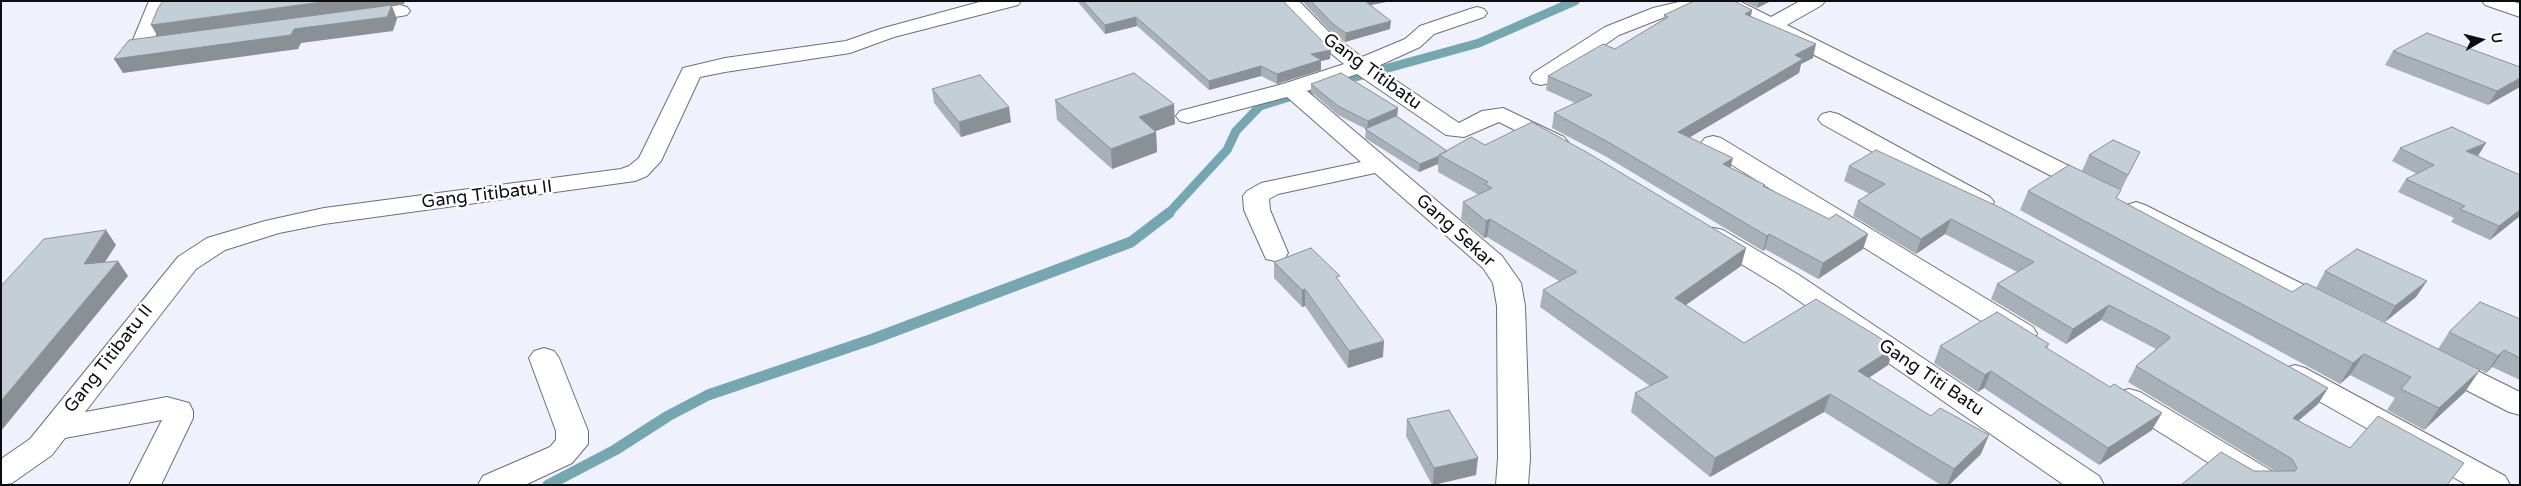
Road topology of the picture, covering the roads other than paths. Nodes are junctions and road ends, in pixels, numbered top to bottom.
1 (159, 1) edge
2 (1011, 1) edge
3 (1287, 1) edge
4 (1815, 1) edge
5 (2492, 1) edge
6 (400, 11) dead end
7 (2520, 11) edge
8 (1477, 14) dead end
9 (343, 19) edge
10 (1772, 24) junction
11 (189, 40) edge
12 (1368, 71) junction
13 (1541, 78) dead end
14 (1295, 93) junction
15 (1188, 116) dead end
16 (1830, 119) dead end
17 (1713, 143) dead end
18 (1579, 154) edge
19 (1380, 165) junction
20 (2005, 215) edge
21 (1697, 225) edge
22 (1275, 253) dead end
23 (2352, 320) edge
24 (2042, 345) edge
25 (2422, 356) edge
26 (544, 358) dead end
27 (2276, 364) edge
28 (2109, 386) edge
29 (2520, 405) edge
30 (55, 429) junction
31 (1, 475) edge
32 (145, 485) edge
33 (494, 485) edge
34 (1512, 485) edge
35 (2088, 485) edge
36 (2269, 485) edge
37 (2494, 485) edge

1 - 11 street
2 - 30 street, Gang Titibatu II
3 - 12 street, Gang Titibatu
4 - 10 street
5 - 7 street
6 - 9 street
8 - 12 street
10 - 13 street
10 - 23 street
12 - 14 street
12 - 18 street, Gang Titibatu
14 - 15 street
14 - 19 street, Gang Sekar
16 - 20 street
17 - 24 street
19 - 22 street
19 - 34 street, Gang Sekar
21 - 35 street, Gang Titi Batu
25 - 29 street
26 - 33 street
27 - 37 street
28 - 36 street
30 - 31 street, Gang Titibatu II
30 - 32 street

